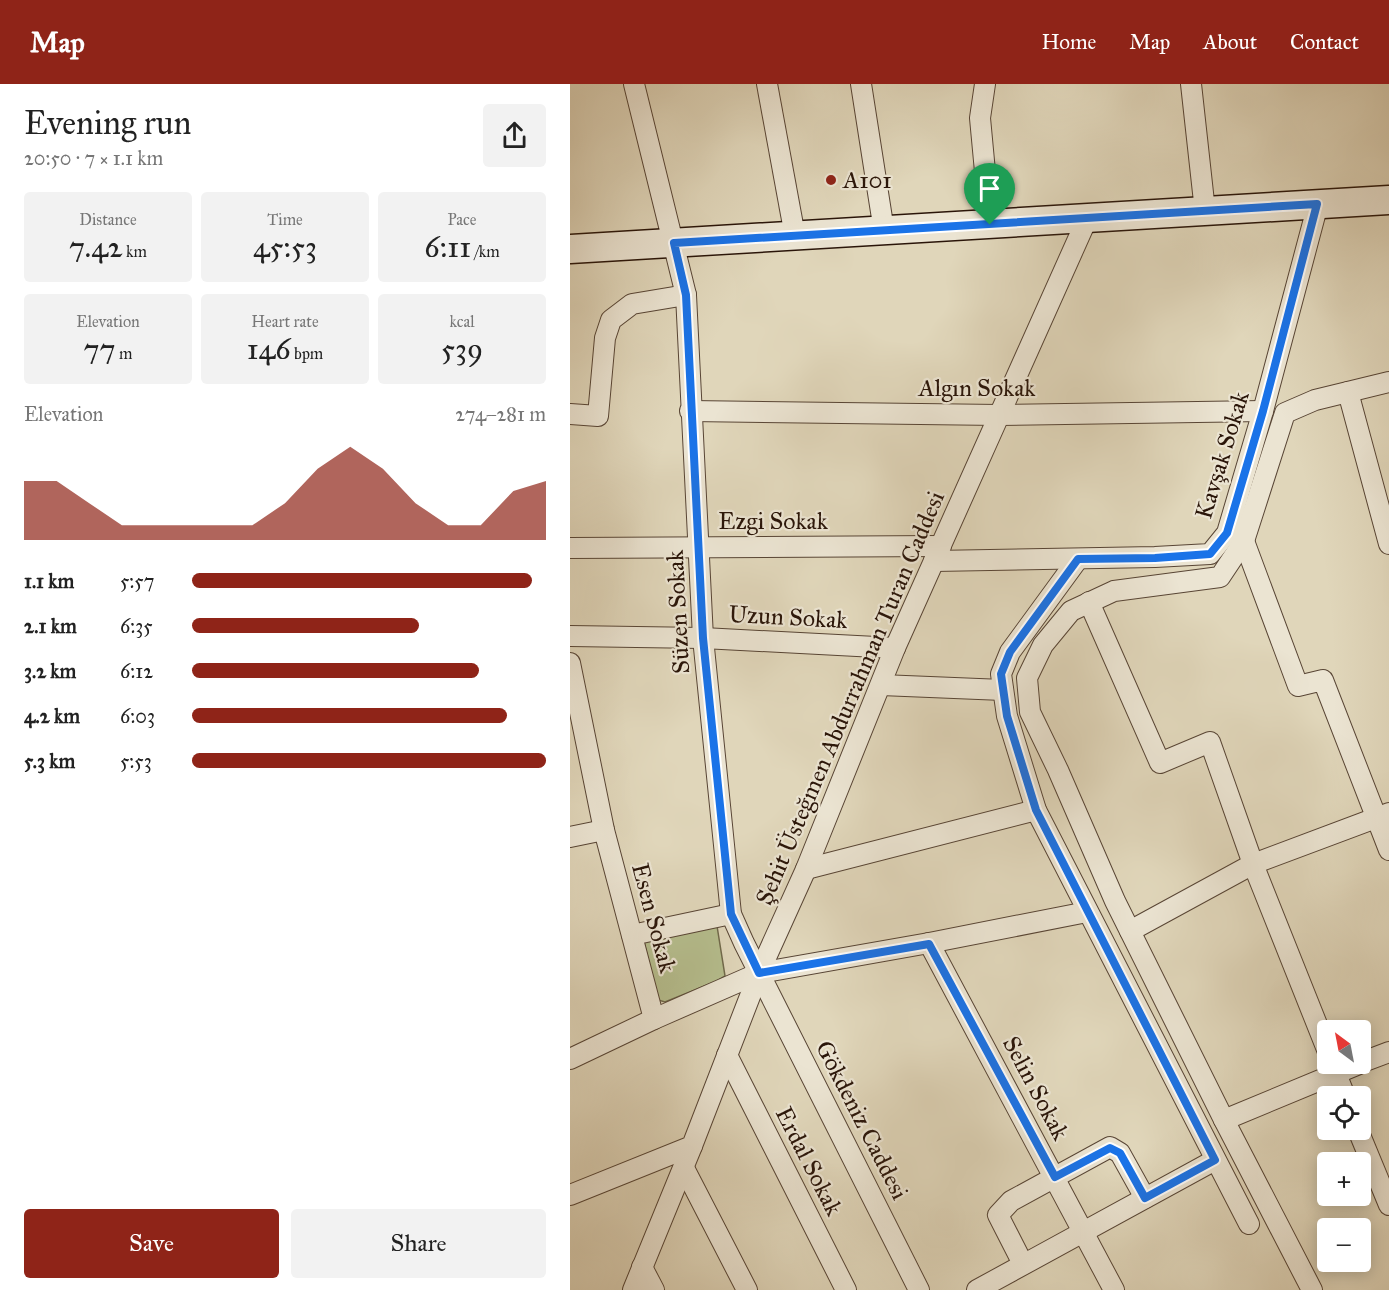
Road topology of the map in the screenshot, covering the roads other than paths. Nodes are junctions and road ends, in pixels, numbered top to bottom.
1 (634, 84) edge
2 (767, 84) edge
3 (861, 84) edge
4 (985, 84) edge
5 (1191, 84) edge
6 (1389, 200) edge
7 (1317, 204) junction
8 (1205, 211) junction
9 (1087, 219) junction
10 (990, 225) junction
11 (884, 231) junction
12 (795, 236) junction
13 (674, 243) junction
14 (570, 249) edge
15 (686, 295) junction
16 (1389, 382) edge
17 (1348, 392) junction
18 (690, 411) junction
19 (1263, 411) junction
20 (570, 414) edge
21 (999, 415) junction
22 (1244, 541) junction
23 (1389, 544) edge
24 (699, 547) junction
25 (570, 548) edge
26 (938, 553) junction
27 (1078, 559) junction
28 (1089, 602) junction
29 (570, 636) edge
30 (703, 638) junction
31 (895, 648) junction
32 (570, 663) edge
33 (881, 685) junction
34 (1003, 690) junction
35 (577, 733) edge
36 (1036, 810) junction
37 (1382, 816) edge
38 (604, 830) junction
39 (570, 837) edge
40 (1389, 850) edge
41 (1253, 864) junction
42 (806, 869) junction
43 (1087, 912) junction
44 (731, 914) junction
45 (1130, 931) junction
46 (632, 935) junction
47 (929, 944) junction
48 (759, 973) junction
49 (654, 1019) junction
50 (1317, 1024) edge
51 (1389, 1052) edge
52 (727, 1055) junction
53 (570, 1059) edge
54 (1371, 1059) edge
55 (1321, 1074) edge
56 (1224, 1120) junction
57 (1362, 1140) edge
58 (692, 1146) junction
59 (1215, 1160) junction
60 (684, 1168) junction
61 (1055, 1177) junction
62 (570, 1195) edge
63 (1145, 1198) junction
64 (1389, 1205) edge
65 (1249, 1224) dead end
66 (1084, 1231) junction
67 (1023, 1264) junction
68 (642, 1268) junction
69 (633, 1290) edge
70 (654, 1290) edge
71 (747, 1290) edge
72 (846, 1290) edge
73 (919, 1290) edge
74 (977, 1290) edge
75 (1114, 1290) edge
76 (1312, 1290) edge

1 - 13 street, Süzen Sokak
2 - 12 street
3 - 11 street
4 - 10 street
5 - 8 street
6 - 7 main road
7 - 8 main road
7 - 19 street, Kavşak Sokak
8 - 9 main road
9 - 10 main road
9 - 21 street, Şehit Üsteğmen Abdurrahman Turan Caddesi
10 - 11 main road
11 - 12 main road
12 - 13 main road
13 - 14 main road
13 - 15 street, Süzen Sokak
15 - 18 street, Süzen Sokak
15 - 20 street
16 - 17 street
17 - 22 street
17 - 23 street
18 - 21 street, Algın Sokak
18 - 24 street, Süzen Sokak
19 - 21 street, Algın Sokak
19 - 27 street, Kavşak Sokak
21 - 26 street, Şehit Üsteğmen Abdurrahman Turan Caddesi
22 - 28 street
22 - 37 street
24 - 25 street, Ezgi Sokak
24 - 26 street, Ezgi Sokak
24 - 30 street, Süzen Sokak
26 - 27 street, Kavşak Sokak
26 - 31 street, Şehit Üsteğmen Abdurrahman Turan Caddesi
27 - 34 street
28 - 41 street
28 - 45 street
29 - 30 street, Uzun Sokak
30 - 31 street, Uzun Sokak
30 - 44 street, Süzen Sokak
31 - 33 street, Şehit Üsteğmen Abdurrahman Turan Caddesi
32 - 35 street, Esen Sokak
33 - 34 street
33 - 42 street, Şehit Üsteğmen Abdurrahman Turan Caddesi
34 - 36 street
35 - 38 street, Esen Sokak
36 - 42 street
36 - 43 street
37 - 40 street
37 - 41 street
38 - 39 street
38 - 46 street, Esen Sokak
41 - 45 street
41 - 50 street
42 - 48 street, Şehit Üsteğmen Abdurrahman Turan Caddesi
43 - 47 street
43 - 59 street
44 - 46 street
44 - 48 street, Süzen Sokak
45 - 56 street
46 - 49 street, Esen Sokak
47 - 48 street
47 - 61 street, Selin Sokak
48 - 49 street
48 - 52 street, Şehit Üsteğmen Abdurrahman Turan Caddesi
48 - 73 street, Gökdeniz Caddesi
49 - 53 street
51 - 54 street
52 - 58 street, Şehit Üsteğmen Abdurrahman Turan Caddesi
52 - 72 street, Erdal Sokak
55 - 56 street
56 - 76 street
57 - 64 street
58 - 60 street, Şehit Üsteğmen Abdurrahman Turan Caddesi
58 - 62 street
59 - 63 street
59 - 65 street
60 - 68 street, Şehit Üsteğmen Abdurrahman Turan Caddesi
60 - 71 street
61 - 63 street
61 - 66 street, Selin Sokak
61 - 67 street
63 - 66 street
66 - 67 street
66 - 75 street, Selin Sokak
67 - 74 street
68 - 69 street, Şehit Üsteğmen Abdurrahman Turan Caddesi
68 - 70 street

